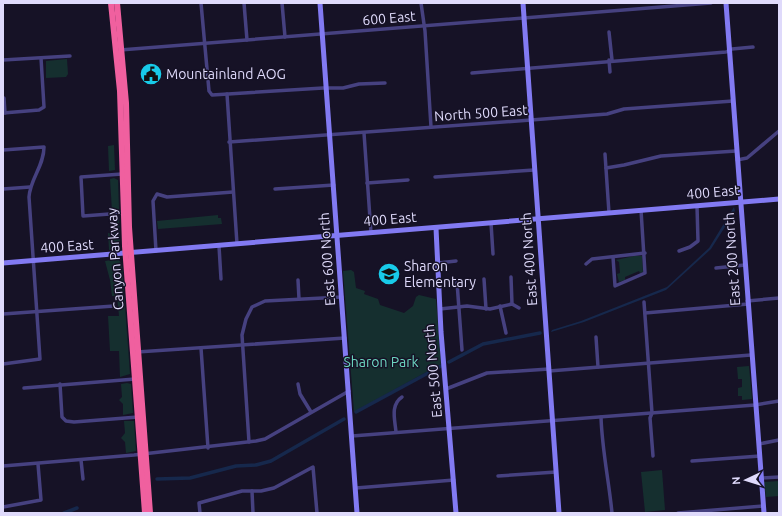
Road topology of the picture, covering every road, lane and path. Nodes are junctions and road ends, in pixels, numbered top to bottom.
1 (111, 3) edge
2 (117, 3) edge
3 (201, 3) edge
4 (244, 3) edge
5 (282, 3) edge
6 (320, 3) edge
7 (421, 3) edge
8 (523, 3) edge
9 (711, 3) edge
10 (726, 3) edge
11 (524, 18) junction
12 (424, 26) junction
13 (610, 32) dead end
14 (322, 34) junction
15 (285, 37) junction
16 (247, 40) junction
17 (204, 43) junction
18 (753, 47) dead end
19 (119, 50) junction
20 (729, 50) junction
21 (70, 56) dead end
22 (41, 58) junction
23 (3, 60) edge
24 (610, 60) junction
25 (528, 69) junction
26 (610, 72) dead end
27 (472, 73) dead end
28 (385, 83) dead end
29 (326, 88) junction
30 (226, 94) junction
31 (4, 98) edge
32 (733, 101) junction
33 (4, 113) edge
34 (531, 120) junction
35 (431, 127) junction
36 (779, 132) edge
37 (364, 133) junction
38 (330, 135) junction
39 (229, 142) junction
40 (3, 150) edge
41 (736, 150) junction
42 (605, 154) dead end
43 (737, 160) junction
44 (606, 168) junction
45 (534, 170) junction
46 (122, 174) junction
47 (435, 177) dead end
48 (408, 180) dead end
49 (368, 183) junction
50 (334, 185) junction
51 (30, 186) junction
52 (3, 189) edge
53 (275, 189) dead end
54 (233, 192) junction
55 (779, 199) edge
56 (740, 202) junction
57 (697, 206) junction
58 (641, 210) junction
59 (123, 213) junction
60 (609, 213) junction
61 (538, 219) junction
62 (491, 223) junction
63 (436, 228) junction
64 (371, 233) junction
65 (337, 236) junction
66 (237, 244) junction
67 (219, 246) junction
68 (156, 251) junction
69 (679, 251) dead end
70 (128, 253) junction
71 (644, 253) junction
72 (493, 254) dead end
73 (613, 257) junction
74 (33, 260) junction
75 (456, 262) dead end
76 (3, 263) edge
77 (438, 263) junction
78 (586, 264) dead end
79 (745, 265) junction
80 (716, 268) dead end
81 (511, 278) dead end
82 (221, 279) dead end
83 (484, 279) dead end
84 (298, 280) dead end
85 (457, 282) dead end
86 (342, 297) junction
87 (779, 298) edge
88 (299, 299) junction
89 (644, 302) dead end
90 (748, 302) junction
91 (512, 304) junction
92 (114, 306) dead end
93 (459, 306) junction
94 (500, 306) junction
95 (519, 308) dead end
96 (440, 309) junction
97 (486, 309) junction
98 (37, 312) junction
99 (645, 313) junction
100 (3, 314) edge
101 (506, 333) dead end
102 (596, 337) dead end
103 (345, 338) junction
104 (242, 346) junction
105 (201, 348) junction
106 (462, 350) dead end
107 (136, 353) junction
108 (751, 355) junction
109 (648, 363) junction
110 (3, 364) edge
111 (598, 367) junction
112 (549, 370) junction
113 (135, 379) junction
114 (60, 384) junction
115 (298, 384) dead end
116 (24, 388) dead end
117 (446, 389) junction
118 (349, 391) junction
119 (402, 397) dead end
120 (779, 401) edge
121 (755, 405) junction
122 (311, 412) junction
123 (652, 413) junction
124 (138, 417) junction
125 (601, 417) junction
126 (553, 421) junction
127 (450, 429) junction
128 (396, 432) junction
129 (352, 436) junction
130 (779, 440) edge
131 (248, 442) junction
132 (759, 444) junction
133 (208, 448) junction
134 (143, 454) junction
135 (653, 456) dead end
136 (760, 456) junction
137 (81, 460) junction
138 (692, 461) dead end
139 (38, 464) junction
140 (3, 466) edge
141 (556, 472) junction
142 (498, 476) dead end
143 (779, 477) edge
144 (761, 478) junction
145 (83, 479) dead end
146 (454, 480) junction
147 (356, 488) junction
148 (252, 491) junction
149 (763, 506) junction
150 (3, 508) edge
151 (145, 513) edge
152 (150, 513) edge
153 (200, 513) edge
154 (253, 513) edge
155 (316, 513) edge
156 (357, 513) edge
157 (456, 513) edge
158 (559, 513) edge
159 (612, 513) edge
160 (678, 513) edge
161 (764, 513) edge

1 - 19 highway, Canyon Parkway
2 - 19 highway, Canyon Parkway
3 - 17 street
4 - 16 street
5 - 15 street
6 - 14 street, East 600 North
7 - 12 street
8 - 11 street, East 400 North
9 - 11 street, 600 East
10 - 20 street, East 200 North
11 - 12 street, 600 East
11 - 25 street, East 400 North
12 - 14 street, 600 East
12 - 35 street
13 - 24 street
14 - 15 street, 600 East
14 - 29 street, East 600 North
15 - 16 street, 600 East
16 - 17 street, 600 East
17 - 19 street, 600 East
17 - 30 street
18 - 20 street
19 - 46 highway, Canyon Parkway
19 - 70 highway, Canyon Parkway
20 - 24 street
20 - 32 street, East 200 North
21 - 22 street
22 - 23 street
22 - 33 street
24 - 25 street
24 - 26 street
25 - 27 street
25 - 34 street, East 400 North
28 - 29 street
29 - 30 street
29 - 38 street, East 600 North
30 - 39 street
31 - 33 street
32 - 34 street, North 500 East
32 - 41 street, East 200 North
34 - 35 street, North 500 East
34 - 45 street, East 400 North
35 - 37 street, North 500 East
36 - 43 street
37 - 38 street, North 500 East
37 - 49 street
38 - 39 street, North 500 East
38 - 50 street, East 600 North
39 - 54 street
40 - 51 street
41 - 43 street, East 200 North
41 - 44 street
42 - 44 street
43 - 56 street, East 200 North
44 - 60 street
45 - 47 street
45 - 61 street, East 400 North
46 - 59 highway, Canyon Parkway
46 - 59 street
48 - 49 street
49 - 64 street
50 - 53 street
50 - 65 street, East 600 North
51 - 52 street
51 - 74 street
54 - 66 street
54 - 68 street
55 - 56 street, 400 East
56 - 57 street, 400 East
56 - 79 street, East 200 North
57 - 58 street, 400 East
57 - 69 street
58 - 60 street, 400 East
58 - 71 street
59 - 70 highway, Canyon Parkway
60 - 61 street, 400 East
61 - 62 street, 400 East
61 - 112 street, East 400 North
62 - 63 street, 400 East
62 - 72 street
63 - 64 street, 400 East
63 - 77 street, East 500 North
64 - 65 street, 400 East
65 - 66 street, 400 East
65 - 86 street, East 600 North
66 - 67 street, 400 East
67 - 68 street, 400 East
67 - 82 street
68 - 70 street, 400 East
70 - 74 street, 400 East
70 - 107 highway, Canyon Parkway
71 - 73 street
71 - 73 street
73 - 78 street
74 - 76 street, 400 East
74 - 98 street
75 - 77 street
77 - 96 street, East 500 North
79 - 80 street
79 - 90 street, East 200 North
81 - 91 street
83 - 97 street
84 - 88 street
85 - 93 street
86 - 88 street
86 - 103 street, East 600 North
87 - 90 street
88 - 104 street
89 - 99 street
90 - 99 street
90 - 108 street, East 200 North
91 - 94 street
91 - 95 street
92 - 98 street
93 - 96 street
93 - 97 street
93 - 106 street
94 - 97 street
94 - 101 street
96 - 117 street, East 500 North
98 - 100 street
98 - 110 street
99 - 109 street
102 - 111 street
103 - 104 street
103 - 118 street, East 600 North
104 - 105 street
104 - 131 street
105 - 107 street
105 - 133 street
107 - 113 highway, Canyon Parkway
107 - 134 highway, Canyon Parkway
108 - 109 street
108 - 121 street, East 200 North
109 - 111 street
109 - 123 street
111 - 112 street
112 - 117 street
112 - 126 street, East 400 North
113 - 114 street
113 - 124 highway, Canyon Parkway
114 - 116 street
114 - 124 street
115 - 122 street
117 - 127 street, East 500 North
118 - 122 street
118 - 129 street, East 600 North
119 - 128 street
120 - 121 street
121 - 123 street
121 - 132 street, East 200 North
122 - 131 street
123 - 125 street
123 - 135 street
124 - 134 highway, Canyon Parkway
125 - 126 street
125 - 159 street
126 - 127 street
126 - 141 street, East 400 North
127 - 128 street
127 - 146 street, East 500 North
128 - 129 street
129 - 147 street, East 600 North
130 - 132 street
131 - 133 street
132 - 136 street, East 200 North
133 - 134 street
134 - 137 street
134 - 151 highway, Canyon Parkway
134 - 152 highway, Canyon Parkway
136 - 138 street
136 - 144 street, East 200 North
137 - 139 street
137 - 145 street
139 - 140 street
139 - 150 street
141 - 142 street
141 - 158 street, East 400 North
143 - 144 street
144 - 149 street, East 200 North
146 - 147 street
146 - 157 street, East 500 North
147 - 156 street, East 600 North
148 - 153 street
148 - 154 street
148 - 155 street
149 - 160 street
149 - 161 street, East 200 North

